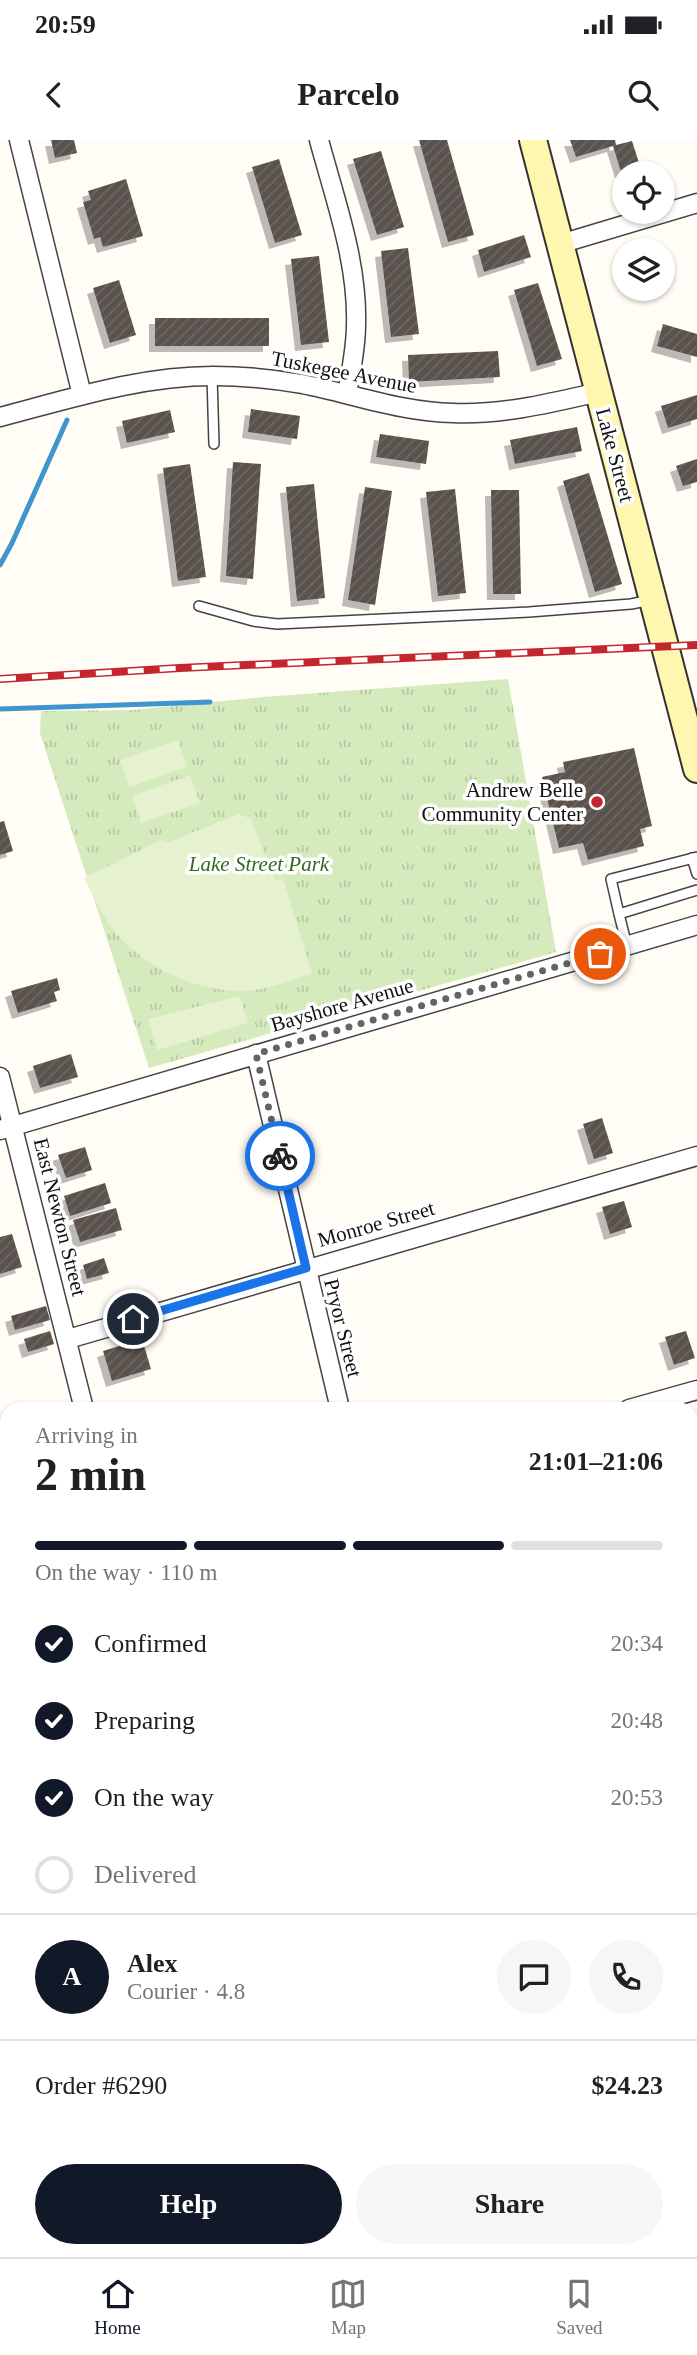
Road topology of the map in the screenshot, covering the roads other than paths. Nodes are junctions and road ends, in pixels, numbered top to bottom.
1 (19, 140) edge
2 (319, 140) edge
3 (533, 140) edge
4 (697, 203) edge
5 (560, 244) junction
6 (212, 376) junction
7 (599, 392) junction
8 (346, 394) junction
9 (82, 395) junction
10 (0, 417) edge
11 (214, 444) dead end
12 (653, 600) junction
13 (199, 606) dead end
14 (697, 769) edge
15 (695, 857) edge
16 (697, 874) edge
17 (697, 890) edge
18 (619, 914) junction
19 (697, 925) edge
20 (627, 946) junction
21 (256, 1054) junction
22 (0, 1077) edge
23 (7, 1128) edge
24 (697, 1156) edge
25 (306, 1268) junction
26 (68, 1339) junction
27 (697, 1390) edge
28 (82, 1402) edge
29 (338, 1402) edge
30 (654, 1402) edge

1 - 9 street
2 - 8 street
3 - 5 street, Lake Street
4 - 5 street
5 - 7 street, Lake Street
6 - 8 street, Tuskegee Avenue
6 - 9 street, Tuskegee Avenue
6 - 11 lane
7 - 8 street, Tuskegee Avenue
7 - 12 street, Lake Street
9 - 10 street, Tuskegee Avenue
12 - 13 lane
12 - 14 street, Lake Street
15 - 16 lane
15 - 18 lane
17 - 18 lane
18 - 20 lane
19 - 20 street, Bayshore Avenue
20 - 21 street, Bayshore Avenue
21 - 23 street, Bayshore Avenue
21 - 25 street, Pryor Street
22 - 23 street, East Newton Street
23 - 26 street, East Newton Street
24 - 25 street, Monroe Street
25 - 26 street, Monroe Street
25 - 29 street, Pryor Street
26 - 28 street, East Newton Street
27 - 30 street

